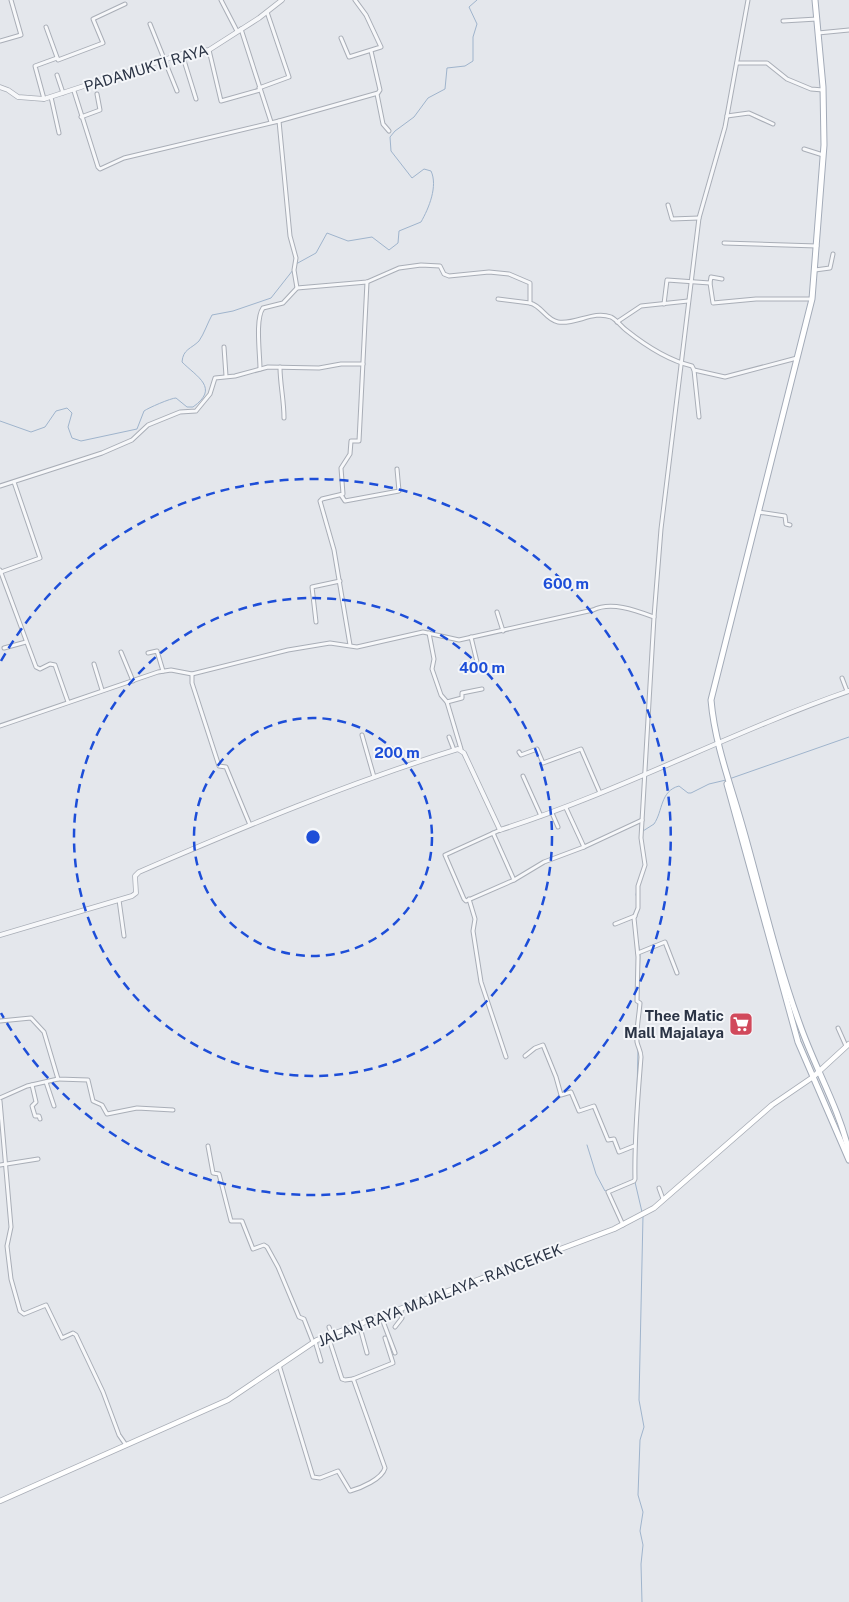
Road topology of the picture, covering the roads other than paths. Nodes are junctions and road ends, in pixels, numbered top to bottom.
1 (11, 0) edge
2 (221, 0) edge
3 (282, 0) edge
4 (355, 0) edge
5 (748, 0) edge
6 (815, 0) edge
7 (125, 4) dead end
8 (268, 14) junction
9 (817, 19) junction
10 (783, 21) dead end
11 (150, 24) dead end
12 (46, 27) dead end
13 (239, 30) junction
14 (849, 30) edge
15 (818, 33) junction
16 (341, 38) dead end
17 (0, 41) edge
18 (209, 50) junction
19 (371, 51) junction
20 (182, 57) junction
21 (57, 58) junction
22 (164, 61) junction
23 (737, 63) junction
24 (58, 75) dead end
25 (0, 87) edge
26 (260, 89) junction
27 (74, 90) junction
28 (824, 90) junction
29 (177, 91) dead end
30 (63, 94) junction
31 (97, 94) dead end
32 (377, 94) junction
33 (51, 97) junction
34 (44, 99) junction
35 (196, 99) dead end
36 (727, 116) junction
37 (81, 117) junction
38 (279, 121) junction
39 (271, 122) junction
40 (773, 124) dead end
41 (389, 131) dead end
42 (59, 133) dead end
43 (804, 149) dead end
44 (823, 155) junction
45 (668, 205) dead end
46 (700, 218) junction
47 (724, 243) dead end
48 (817, 246) junction
49 (833, 254) dead end
50 (815, 270) junction
51 (722, 279) dead end
52 (691, 281) junction
53 (367, 282) junction
54 (710, 284) junction
55 (297, 288) junction
56 (498, 299) dead end
57 (812, 299) junction
58 (688, 301) junction
59 (530, 303) junction
60 (664, 304) junction
61 (617, 322) junction
62 (224, 347) dead end
63 (798, 358) junction
64 (363, 364) junction
65 (681, 364) junction
66 (280, 367) junction
67 (260, 368) junction
68 (694, 370) junction
69 (226, 376) junction
70 (699, 417) dead end
71 (284, 418) dead end
72 (397, 469) dead end
73 (14, 482) junction
74 (0, 486) edge
75 (341, 495) junction
76 (758, 512) junction
77 (790, 525) dead end
78 (0, 571) edge
79 (340, 581) junction
80 (498, 612) dead end
81 (654, 617) junction
82 (316, 622) dead end
83 (503, 631) junction
84 (429, 633) junction
85 (471, 637) junction
86 (26, 642) junction
87 (350, 645) junction
88 (4, 648) dead end
89 (122, 652) dead end
90 (148, 653) dead end
91 (94, 664) dead end
92 (462, 666) dead end
93 (163, 671) junction
94 (192, 674) junction
95 (842, 678) dead end
96 (132, 681) junction
97 (482, 689) dead end
98 (102, 690) junction
99 (848, 691) edge
100 (68, 702) junction
101 (447, 702) junction
102 (0, 726) edge
103 (362, 735) dead end
104 (449, 737) dead end
105 (717, 743) junction
106 (454, 750) junction
107 (462, 750) junction
108 (519, 752) dead end
109 (725, 771) junction
110 (646, 773) junction
111 (523, 776) dead end
112 (374, 778) junction
113 (600, 793) junction
114 (566, 808) junction
115 (552, 813) junction
116 (541, 817) junction
117 (642, 820) junction
118 (250, 826) junction
119 (558, 827) dead end
120 (500, 830) junction
121 (493, 833) junction
122 (584, 847) junction
123 (514, 880) junction
124 (119, 900) junction
125 (469, 900) junction
126 (635, 916) junction
127 (615, 924) dead end
128 (0, 936) edge
129 (124, 936) dead end
130 (638, 952) junction
131 (677, 973) dead end
132 (0, 1021) edge
133 (838, 1028) dead end
134 (848, 1046) edge
135 (525, 1056) dead end
136 (506, 1057) dead end
137 (818, 1072) junction
138 (813, 1077) junction
139 (58, 1079) junction
140 (46, 1082) junction
141 (32, 1085) junction
142 (0, 1100) edge
143 (54, 1106) dead end
144 (173, 1110) dead end
145 (40, 1119) dead end
146 (208, 1146) dead end
147 (634, 1146) junction
148 (849, 1152) edge
149 (38, 1159) dead end
150 (849, 1160) edge
151 (6, 1164) junction
152 (0, 1165) edge
153 (659, 1188) dead end
154 (663, 1199) junction
155 (624, 1225) junction
156 (401, 1310) junction
157 (381, 1316) junction
158 (358, 1324) junction
159 (329, 1327) dead end
160 (395, 1327) dead end
161 (330, 1335) junction
162 (385, 1338) dead end
163 (314, 1342) junction
164 (395, 1352) dead end
165 (367, 1353) dead end
166 (321, 1361) dead end
167 (279, 1366) junction
168 (353, 1379) junction
169 (126, 1445) junction
170 (0, 1501) edge

1 - 17 street
2 - 13 street
3 - 8 street, PADAMUKTI RAYA
4 - 19 street
5 - 23 street
6 - 9 main road
7 - 21 street
8 - 13 street, PADAMUKTI RAYA
8 - 26 street
9 - 10 street
9 - 15 main road
11 - 22 street
12 - 21 street
13 - 18 street, PADAMUKTI RAYA
13 - 26 street
14 - 15 street
15 - 28 main road
16 - 19 street
18 - 20 street, PADAMUKTI RAYA
18 - 26 street
19 - 32 street
20 - 22 street, PADAMUKTI RAYA
20 - 35 street
21 - 34 street
22 - 27 street, PADAMUKTI RAYA
22 - 29 street
23 - 28 street
23 - 36 street
24 - 30 street
25 - 34 street, PADAMUKTI RAYA
26 - 39 street
27 - 30 street, PADAMUKTI RAYA
27 - 37 street
28 - 44 main road
30 - 33 street, PADAMUKTI RAYA
31 - 37 street
32 - 38 street
32 - 41 street
33 - 34 street, PADAMUKTI RAYA
33 - 42 street
36 - 40 street
36 - 46 street
37 - 39 street
38 - 39 street
38 - 55 street
43 - 44 street
44 - 48 main road
45 - 46 street
46 - 52 street
47 - 48 street
48 - 50 main road
49 - 50 street
50 - 57 main road
51 - 54 street
52 - 54 street
52 - 58 street
52 - 60 street
53 - 55 street
53 - 59 street
53 - 64 street
54 - 57 street
55 - 67 street
56 - 59 street
57 - 63 main road
58 - 60 street
58 - 65 street
59 - 61 street
60 - 61 street
61 - 65 street
62 - 69 street
63 - 68 street
63 - 76 main road
64 - 66 street
64 - 75 street
65 - 68 street
65 - 81 street
66 - 67 street
66 - 71 street
67 - 69 street
68 - 70 street
69 - 73 street
72 - 75 street
73 - 74 street
73 - 78 street
75 - 79 street
76 - 77 street
76 - 105 main road
78 - 86 street
79 - 82 street
79 - 87 street
80 - 83 street
81 - 83 street
81 - 110 street
83 - 85 street
84 - 85 street
84 - 87 street
84 - 101 street
85 - 92 street
86 - 88 street
86 - 100 street
87 - 94 street
89 - 96 street
90 - 93 street
91 - 98 street
93 - 94 street
93 - 96 street
94 - 118 street
95 - 99 street
96 - 98 street
97 - 101 street
98 - 100 street
99 - 105 street
100 - 102 street
101 - 107 street
103 - 112 street
104 - 106 street
105 - 109 main road
105 - 110 street
106 - 107 street
106 - 112 street
107 - 120 street
108 - 113 street
109 - 137 main road
109 - 138 main road
110 - 113 street
110 - 117 street
111 - 116 street
112 - 118 street
113 - 114 street
114 - 115 street
114 - 122 street
115 - 116 street
115 - 119 street
116 - 120 street
117 - 122 street
117 - 126 street
118 - 124 street
120 - 121 street
121 - 123 street
121 - 125 street
122 - 123 street
123 - 125 street
124 - 128 street
124 - 129 street
125 - 136 street
126 - 127 street
126 - 130 street
130 - 131 street
130 - 147 street
132 - 139 street
133 - 134 street
134 - 137 main road, JALAN RAYA MAJALAYA - RANCEKEK
135 - 147 street
137 - 138 main road, JALAN RAYA MAJALAYA - RANCEKEK
137 - 148 main road
138 - 150 main road
138 - 154 main road, JALAN RAYA MAJALAYA - RANCEKEK
139 - 140 street
139 - 144 street
140 - 141 street
140 - 143 street
141 - 142 street
141 - 145 street
142 - 151 street
146 - 163 street
147 - 155 street
149 - 151 street
151 - 152 street
151 - 169 street
153 - 154 street
154 - 155 main road, JALAN RAYA MAJALAYA - RANCEKEK
155 - 156 main road, JALAN RAYA MAJALAYA - RANCEKEK
156 - 157 main road, JALAN RAYA MAJALAYA - RANCEKEK
156 - 160 street
157 - 158 main road, JALAN RAYA MAJALAYA - RANCEKEK
157 - 164 street
158 - 161 main road, JALAN RAYA MAJALAYA - RANCEKEK
158 - 165 street
159 - 161 street
161 - 163 main road, JALAN RAYA MAJALAYA - RANCEKEK
161 - 168 street
162 - 168 street
163 - 166 street
163 - 167 main road, JALAN RAYA MAJALAYA - RANCEKEK
167 - 168 street
167 - 169 main road, JALAN RAYA MAJALAYA - RANCEKEK
169 - 170 main road, JALAN RAYA MAJALAYA - RANCEKEK

